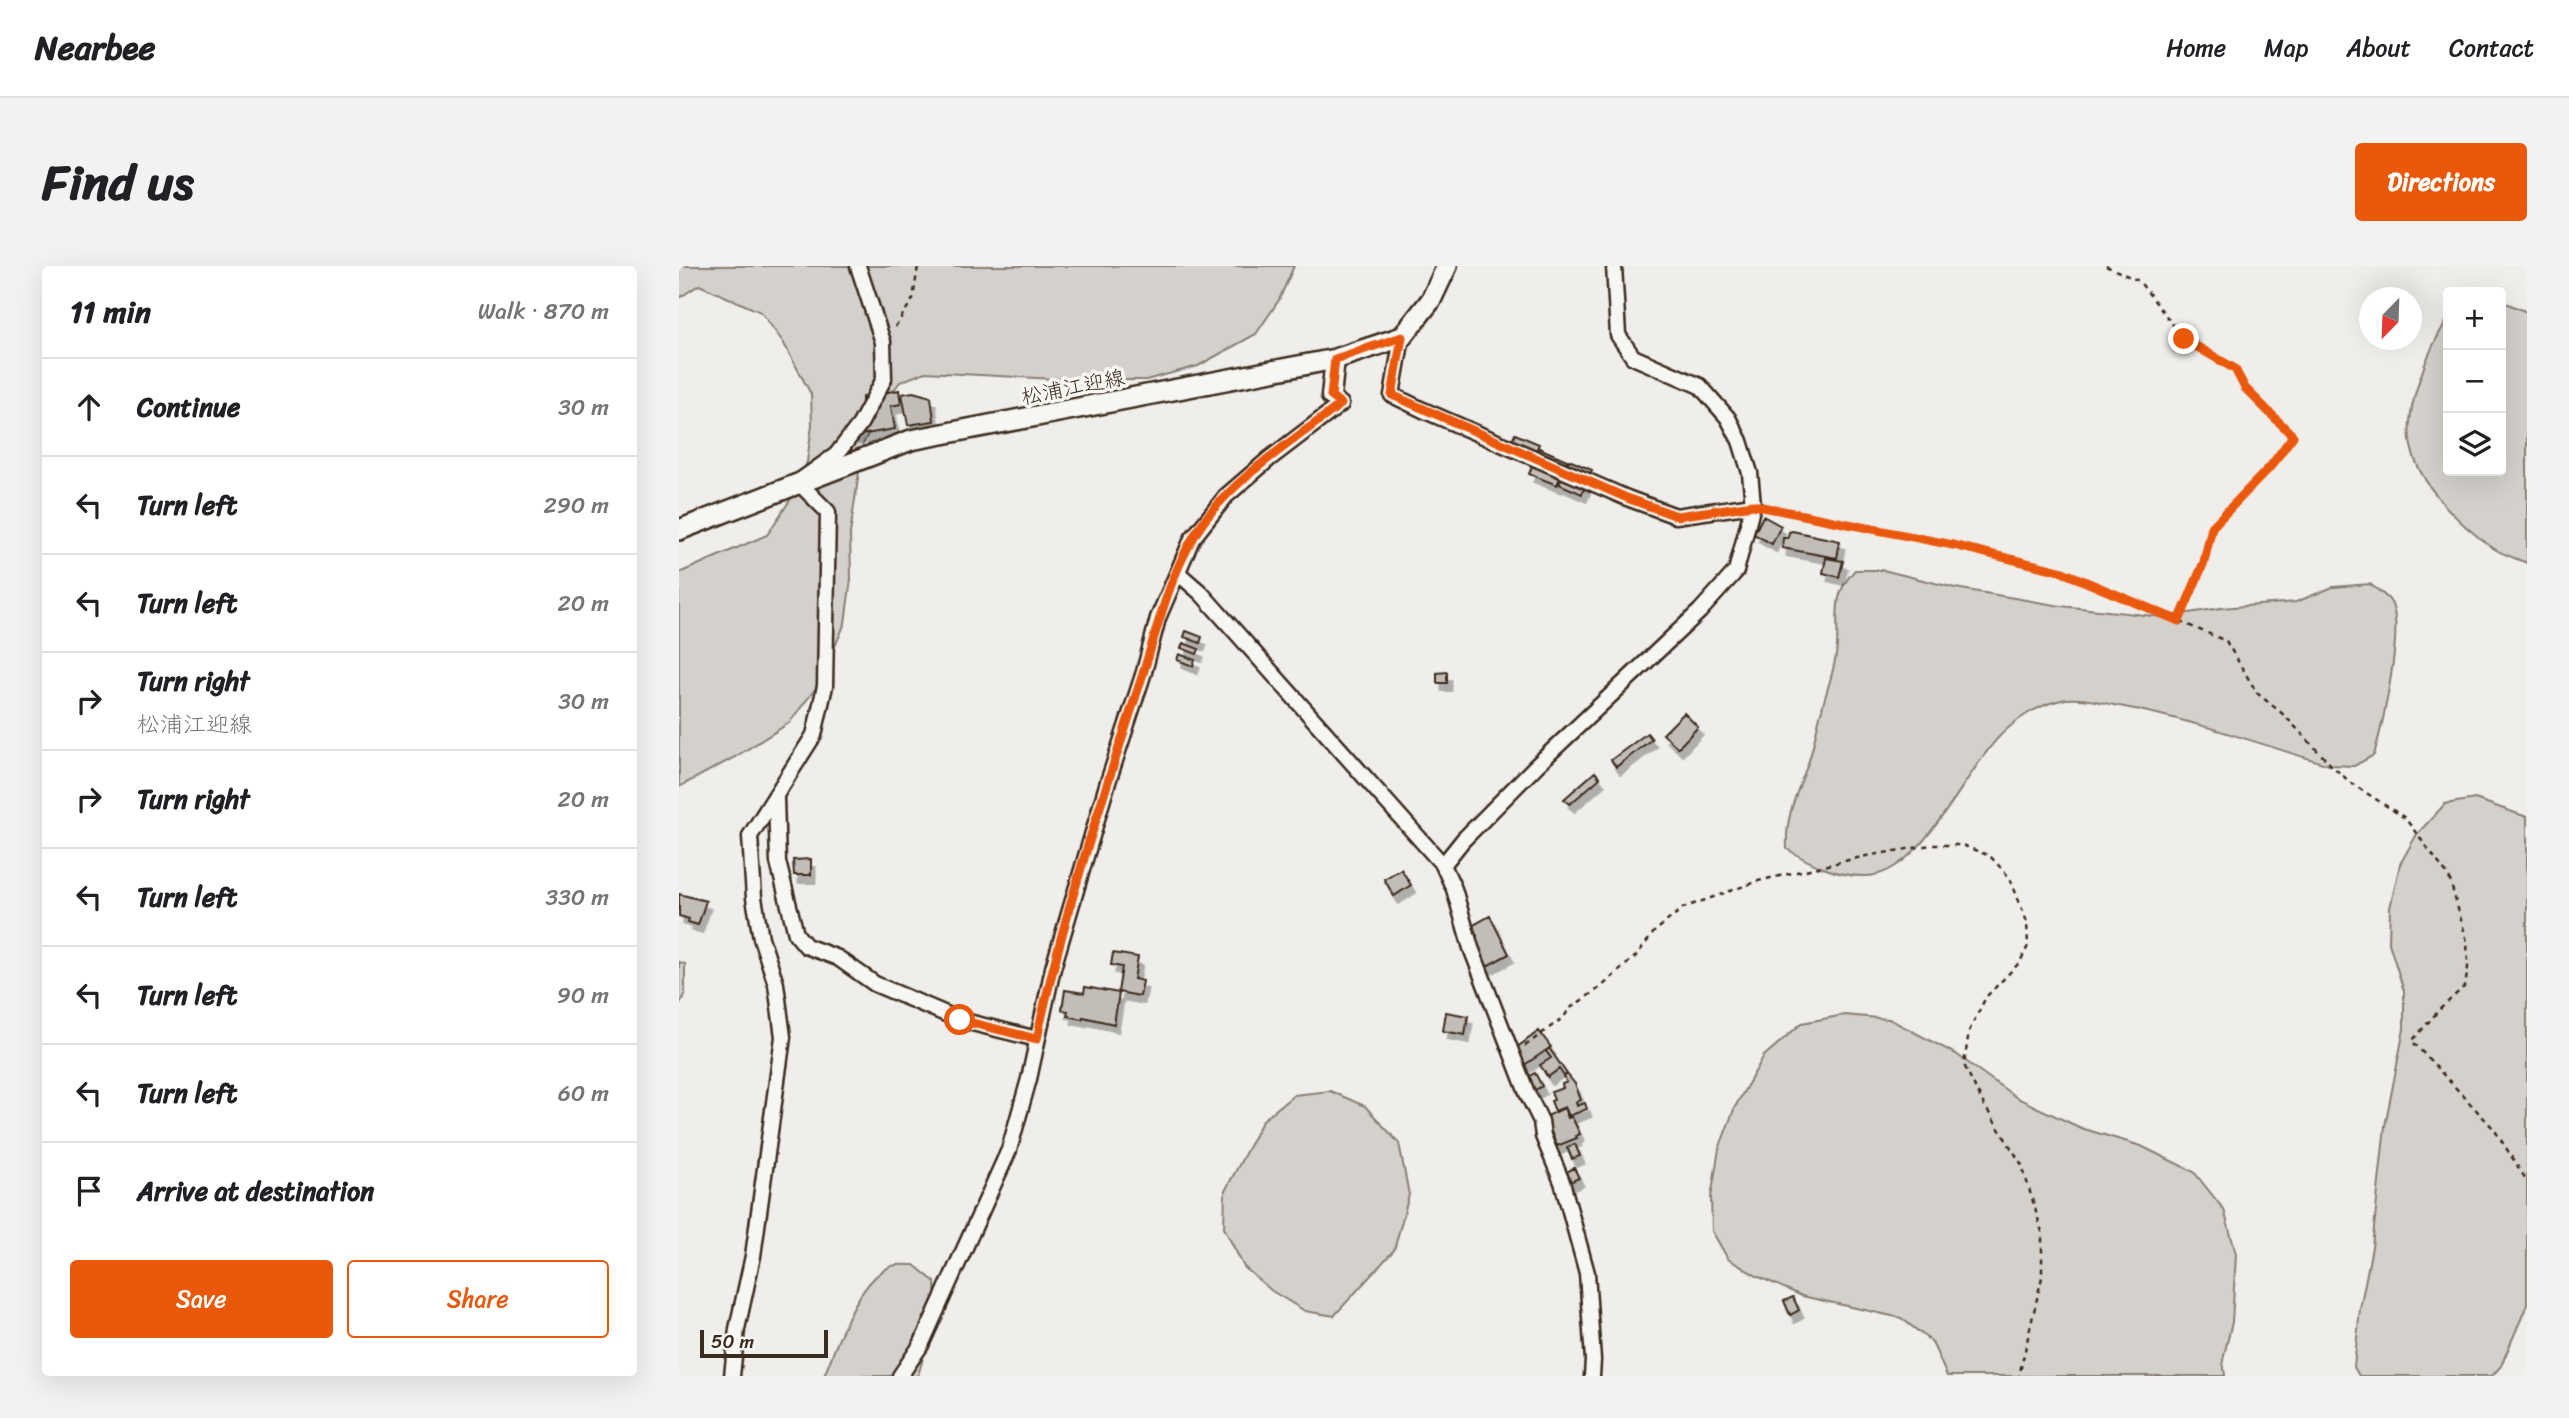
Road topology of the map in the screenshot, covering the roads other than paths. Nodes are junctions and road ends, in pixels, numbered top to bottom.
1 (858, 266) edge
2 (1447, 266) edge
3 (1614, 266) edge
4 (1402, 337) junction
5 (1335, 359) junction
6 (1331, 396) joint
7 (798, 482) junction
8 (1753, 505) junction
9 (679, 530) edge
10 (1178, 573) junction
11 (776, 798) junction
12 (1443, 865) junction
13 (1037, 1039) junction
14 (732, 1376) edge
15 (900, 1376) edge
16 (1592, 1376) edge

1 - 7 street
2 - 4 main road
3 - 8 street
4 - 5 main road, 松浦江迎線
4 - 8 street
5 - 6 street
5 - 7 main road, 松浦江迎線
6 - 10 street
7 - 9 main road, 松浦江迎線
7 - 11 street
8 - 12 street
10 - 12 street
10 - 13 street
11 - 13 street
11 - 14 street
12 - 16 street
13 - 15 street

